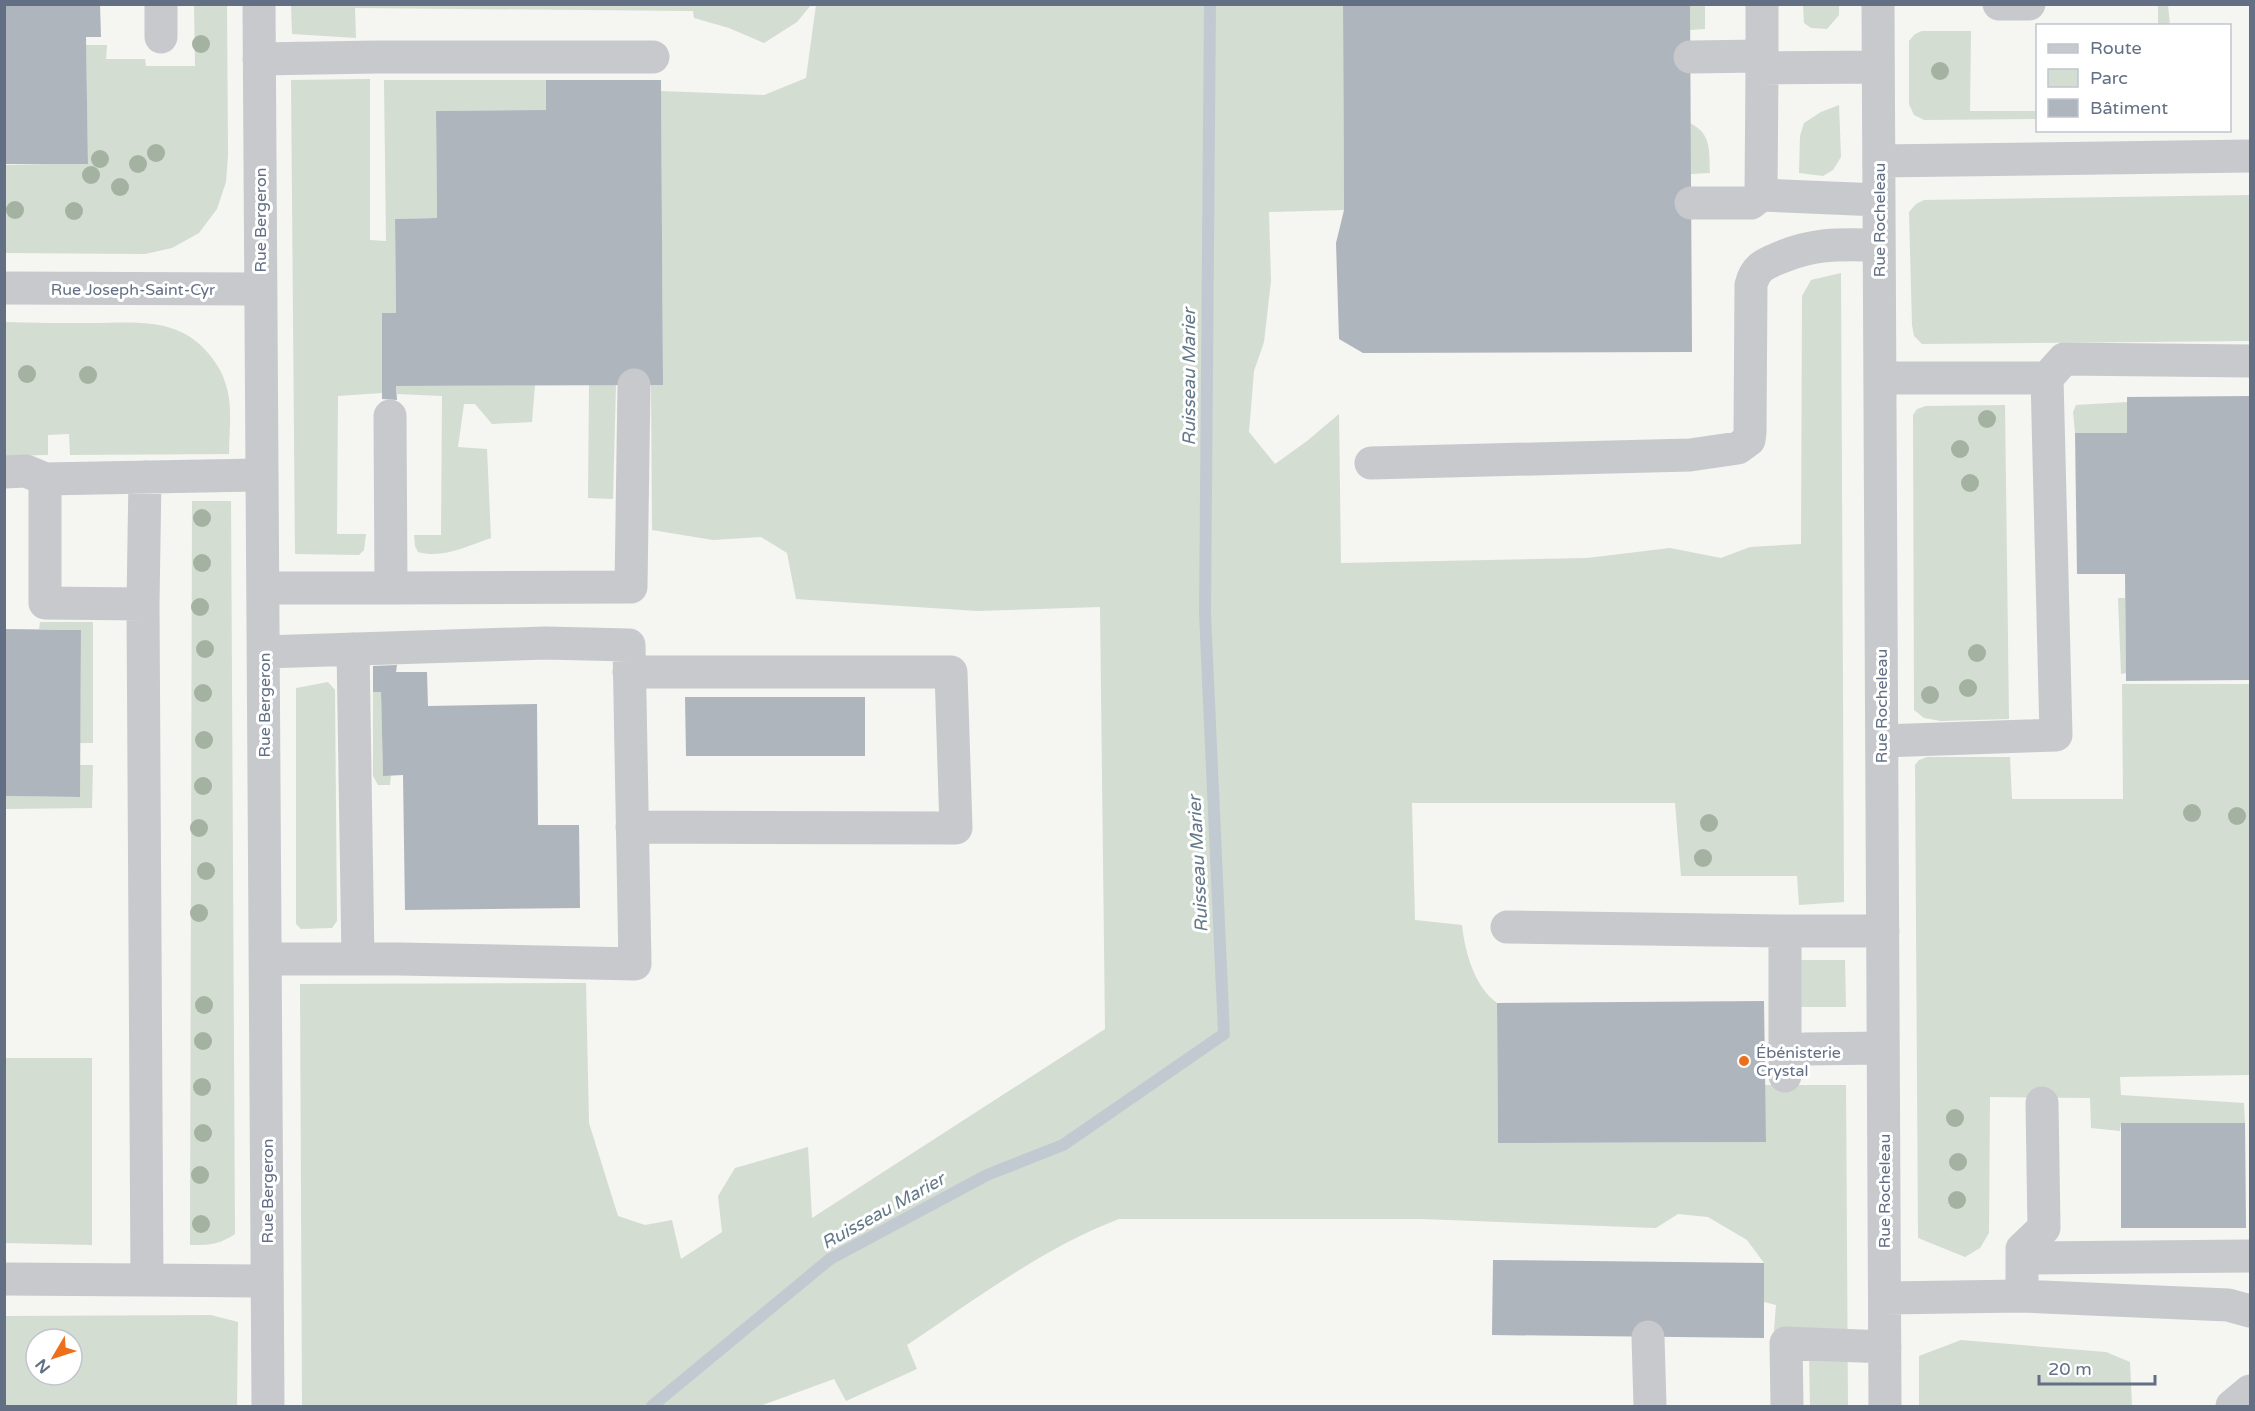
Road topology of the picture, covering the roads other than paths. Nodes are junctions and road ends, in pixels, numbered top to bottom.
1 (161, 4) edge
2 (259, 4) edge
3 (1762, 4) edge
4 (1878, 4) edge
5 (1999, 4) edge
6 (2028, 4) edge
7 (161, 37) dead end
8 (653, 57) dead end
9 (1690, 57) dead end
10 (259, 59) junction
11 (1762, 62) junction
12 (1878, 67) junction
13 (2250, 156) edge
14 (1879, 161) junction
15 (1761, 195) junction
16 (1800, 197) junction
17 (1879, 200) junction
18 (1691, 203) dead end
19 (1879, 244) junction
20 (1800, 249) junction
21 (4, 288) edge
22 (261, 289) junction
23 (2250, 361) edge
24 (1880, 378) junction
25 (2047, 378) junction
26 (634, 385) dead end
27 (390, 416) dead end
28 (1371, 463) dead end
29 (4, 472) edge
30 (262, 475) junction
31 (145, 477) junction
32 (45, 478) junction
33 (263, 588) junction
34 (391, 588) junction
35 (143, 604) junction
36 (353, 649) junction
37 (264, 652) junction
38 (629, 672) junction
39 (1882, 741) junction
40 (632, 827) junction
41 (1507, 927) dead end
42 (1785, 931) junction
43 (1883, 931) junction
44 (266, 959) junction
45 (358, 959) junction
46 (1883, 1048) junction
47 (1805, 1049) dead end
48 (1785, 1076) dead end
49 (2042, 1102) dead end
50 (2250, 1256) edge
51 (2022, 1258) junction
52 (4, 1279) edge
53 (147, 1280) junction
54 (267, 1281) junction
55 (2022, 1296) junction
56 (1885, 1298) junction
57 (2250, 1311) edge
58 (1648, 1337) dead end
59 (1885, 1347) junction
60 (2250, 1391) edge
61 (268, 1407) edge
62 (1650, 1407) edge
63 (1787, 1407) edge
64 (1885, 1407) edge
65 (2232, 1407) edge

1 - 7 street
2 - 10 street, Rue Bergeron
3 - 11 street
4 - 12 street, Rue Rocheleau
5 - 6 street
8 - 10 street
9 - 11 street
10 - 22 street, Rue Bergeron
11 - 12 street
11 - 15 street
12 - 14 street, Rue Rocheleau
13 - 14 street
14 - 17 street, Rue Rocheleau
15 - 16 street
15 - 18 street
16 - 17 street
16 - 20 street
17 - 19 street, Rue Rocheleau
19 - 20 street
19 - 24 street, Rue Rocheleau
20 - 28 street
21 - 22 street, Rue Joseph-Saint-Cyr
22 - 30 street, Rue Bergeron
23 - 25 street
24 - 25 street
24 - 39 street, Rue Rocheleau
25 - 39 street
26 - 34 street
27 - 34 street
29 - 32 street
30 - 31 street
30 - 33 street, Rue Bergeron
31 - 32 street
31 - 35 street
32 - 35 street
33 - 34 street
33 - 37 street, Rue Bergeron
35 - 53 street
36 - 37 street
36 - 38 street
36 - 45 street
37 - 44 street, Rue Bergeron
38 - 40 street
38 - 40 street
39 - 43 street, Rue Rocheleau
40 - 45 street
41 - 42 street
42 - 43 street
42 - 48 street
43 - 46 street, Rue Rocheleau
44 - 45 street
44 - 54 street, Rue Bergeron
46 - 47 street
46 - 56 street, Rue Rocheleau
49 - 51 street
50 - 51 street
51 - 55 street
52 - 53 street
53 - 54 street
54 - 61 street, Rue Bergeron
55 - 56 street
55 - 57 street
56 - 59 street, Rue Rocheleau
58 - 62 street
59 - 63 street
59 - 64 street, Rue Rocheleau
60 - 65 street

